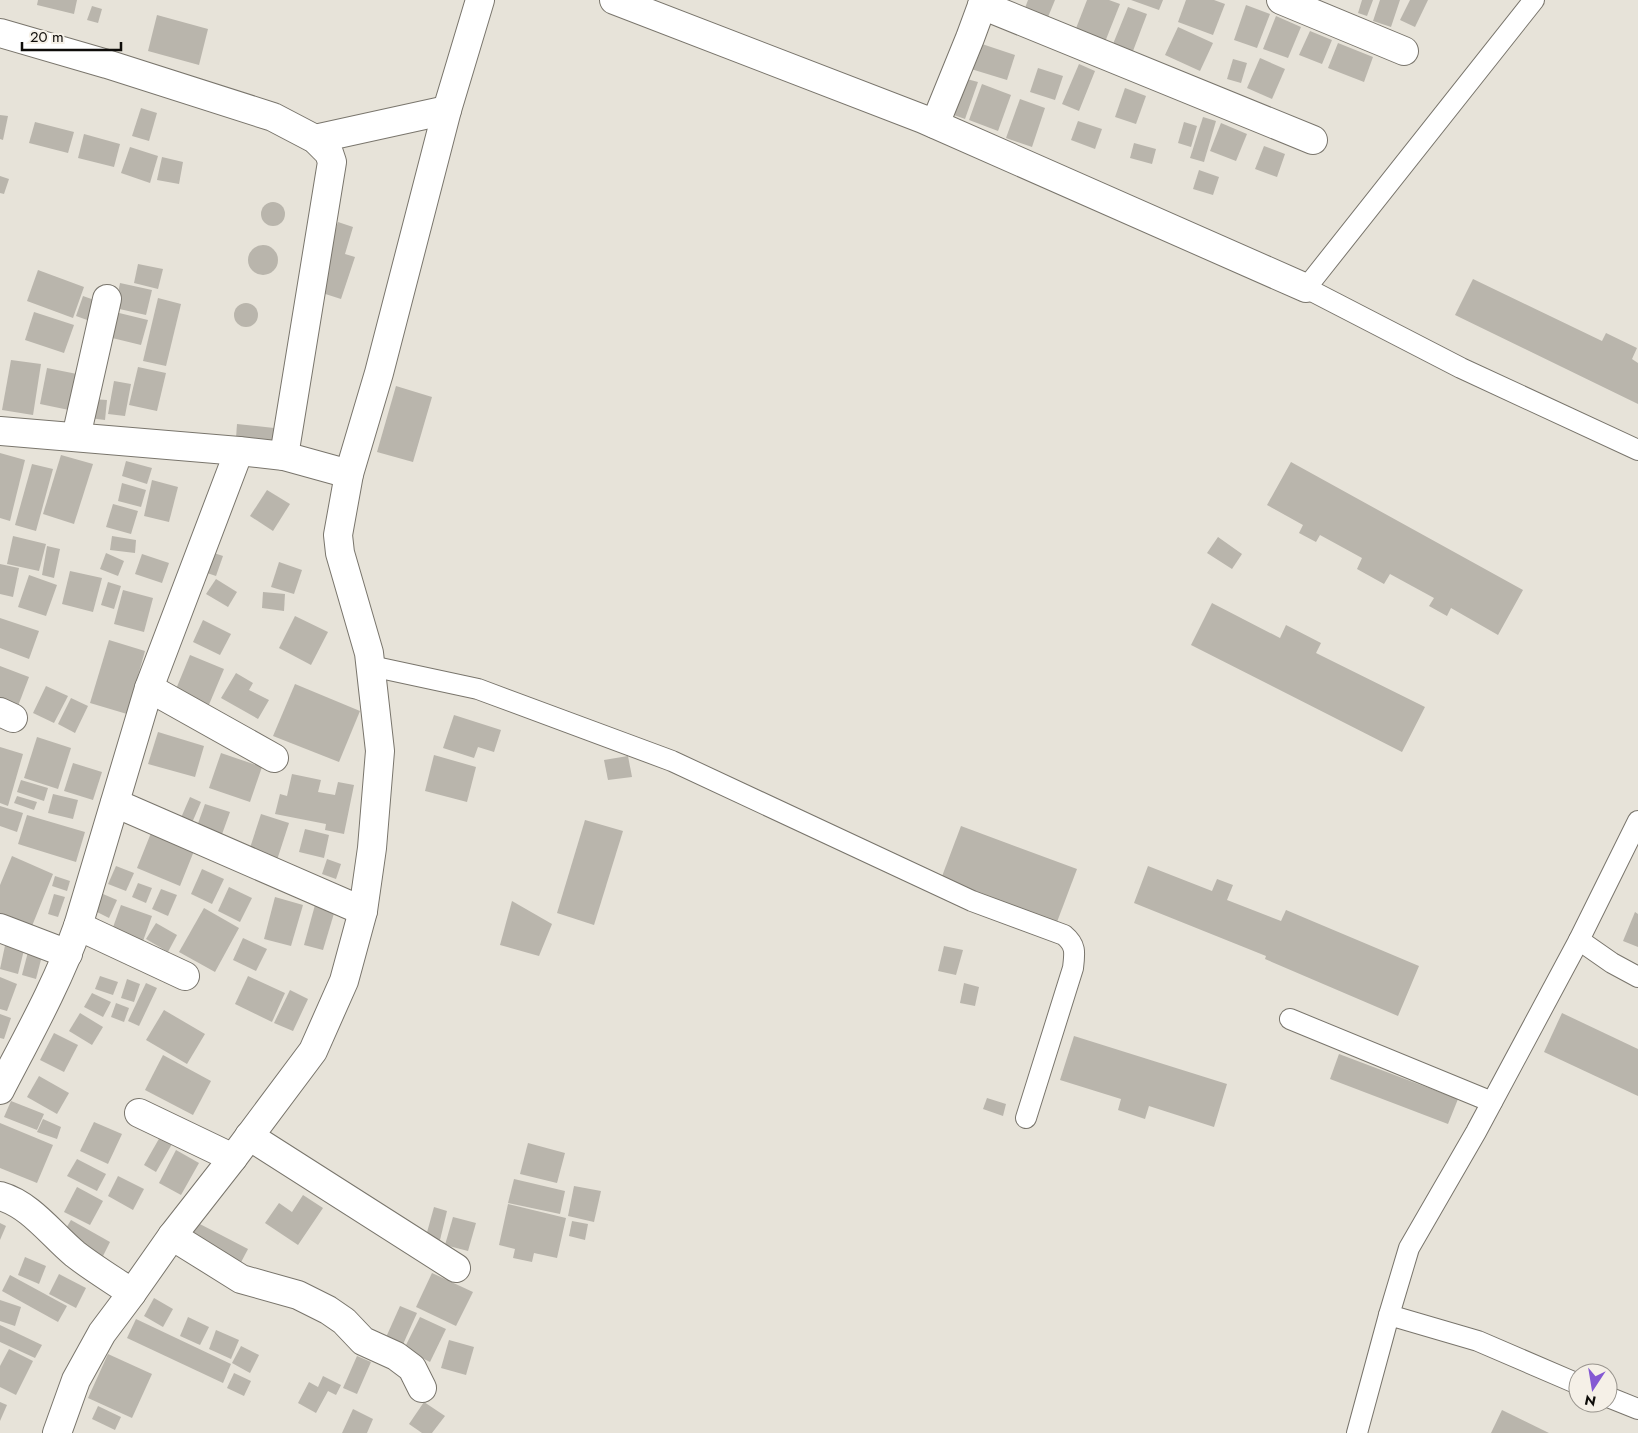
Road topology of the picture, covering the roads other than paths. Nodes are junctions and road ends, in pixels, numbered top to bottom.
1 (480, 0) edge
2 (614, 0) edge
3 (1281, 0) edge
4 (1534, 0) edge
5 (983, 3) edge
6 (0, 33) edge
7 (1404, 51) dead end
8 (447, 110) junction
9 (935, 124) junction
10 (315, 139) junction
11 (1313, 140) dead end
12 (1306, 288) junction
13 (108, 299) dead end
14 (0, 431) edge
15 (76, 437) junction
16 (238, 450) junction
17 (1638, 450) edge
18 (284, 456) junction
19 (349, 474) junction
20 (371, 666) junction
21 (149, 688) junction
22 (274, 758) dead end
23 (116, 803) junction
24 (1638, 821) edge
25 (363, 911) junction
26 (78, 926) junction
27 (0, 928) edge
28 (1579, 940) junction
29 (68, 954) junction
30 (185, 976) dead end
31 (1638, 977) edge
32 (1290, 1019) dead end
33 (0, 1090) edge
34 (1492, 1102) junction
35 (139, 1113) dead end
36 (1026, 1118) dead end
37 (249, 1136) junction
38 (233, 1158) junction
39 (0, 1196) edge
40 (172, 1236) junction
41 (456, 1268) dead end
42 (132, 1293) junction
43 (1389, 1315) junction
44 (1568, 1380) edge
45 (422, 1388) dead end
46 (1618, 1401) edge
47 (1638, 1410) edge
48 (57, 1433) edge
49 (1357, 1433) edge

1 - 8 street
2 - 9 street
3 - 7 street
4 - 12 lane
5 - 9 street
5 - 11 street
6 - 10 street
8 - 10 street
8 - 19 street
9 - 12 street
10 - 18 street
12 - 17 lane
13 - 15 street
14 - 15 street
15 - 16 street
16 - 18 street
16 - 21 street
18 - 19 street
19 - 20 street
20 - 25 street
20 - 36 lane
21 - 22 street
21 - 23 street
23 - 25 street
23 - 26 street
24 - 28 lane
25 - 37 street
26 - 29 street
26 - 30 street
27 - 29 street
28 - 31 lane
28 - 34 lane
29 - 33 street
32 - 34 lane
34 - 43 lane
35 - 38 street
37 - 38 street
37 - 41 street
38 - 40 street
39 - 42 street
40 - 42 street
40 - 45 street
42 - 48 street
43 - 44 lane
43 - 49 lane
46 - 47 lane

